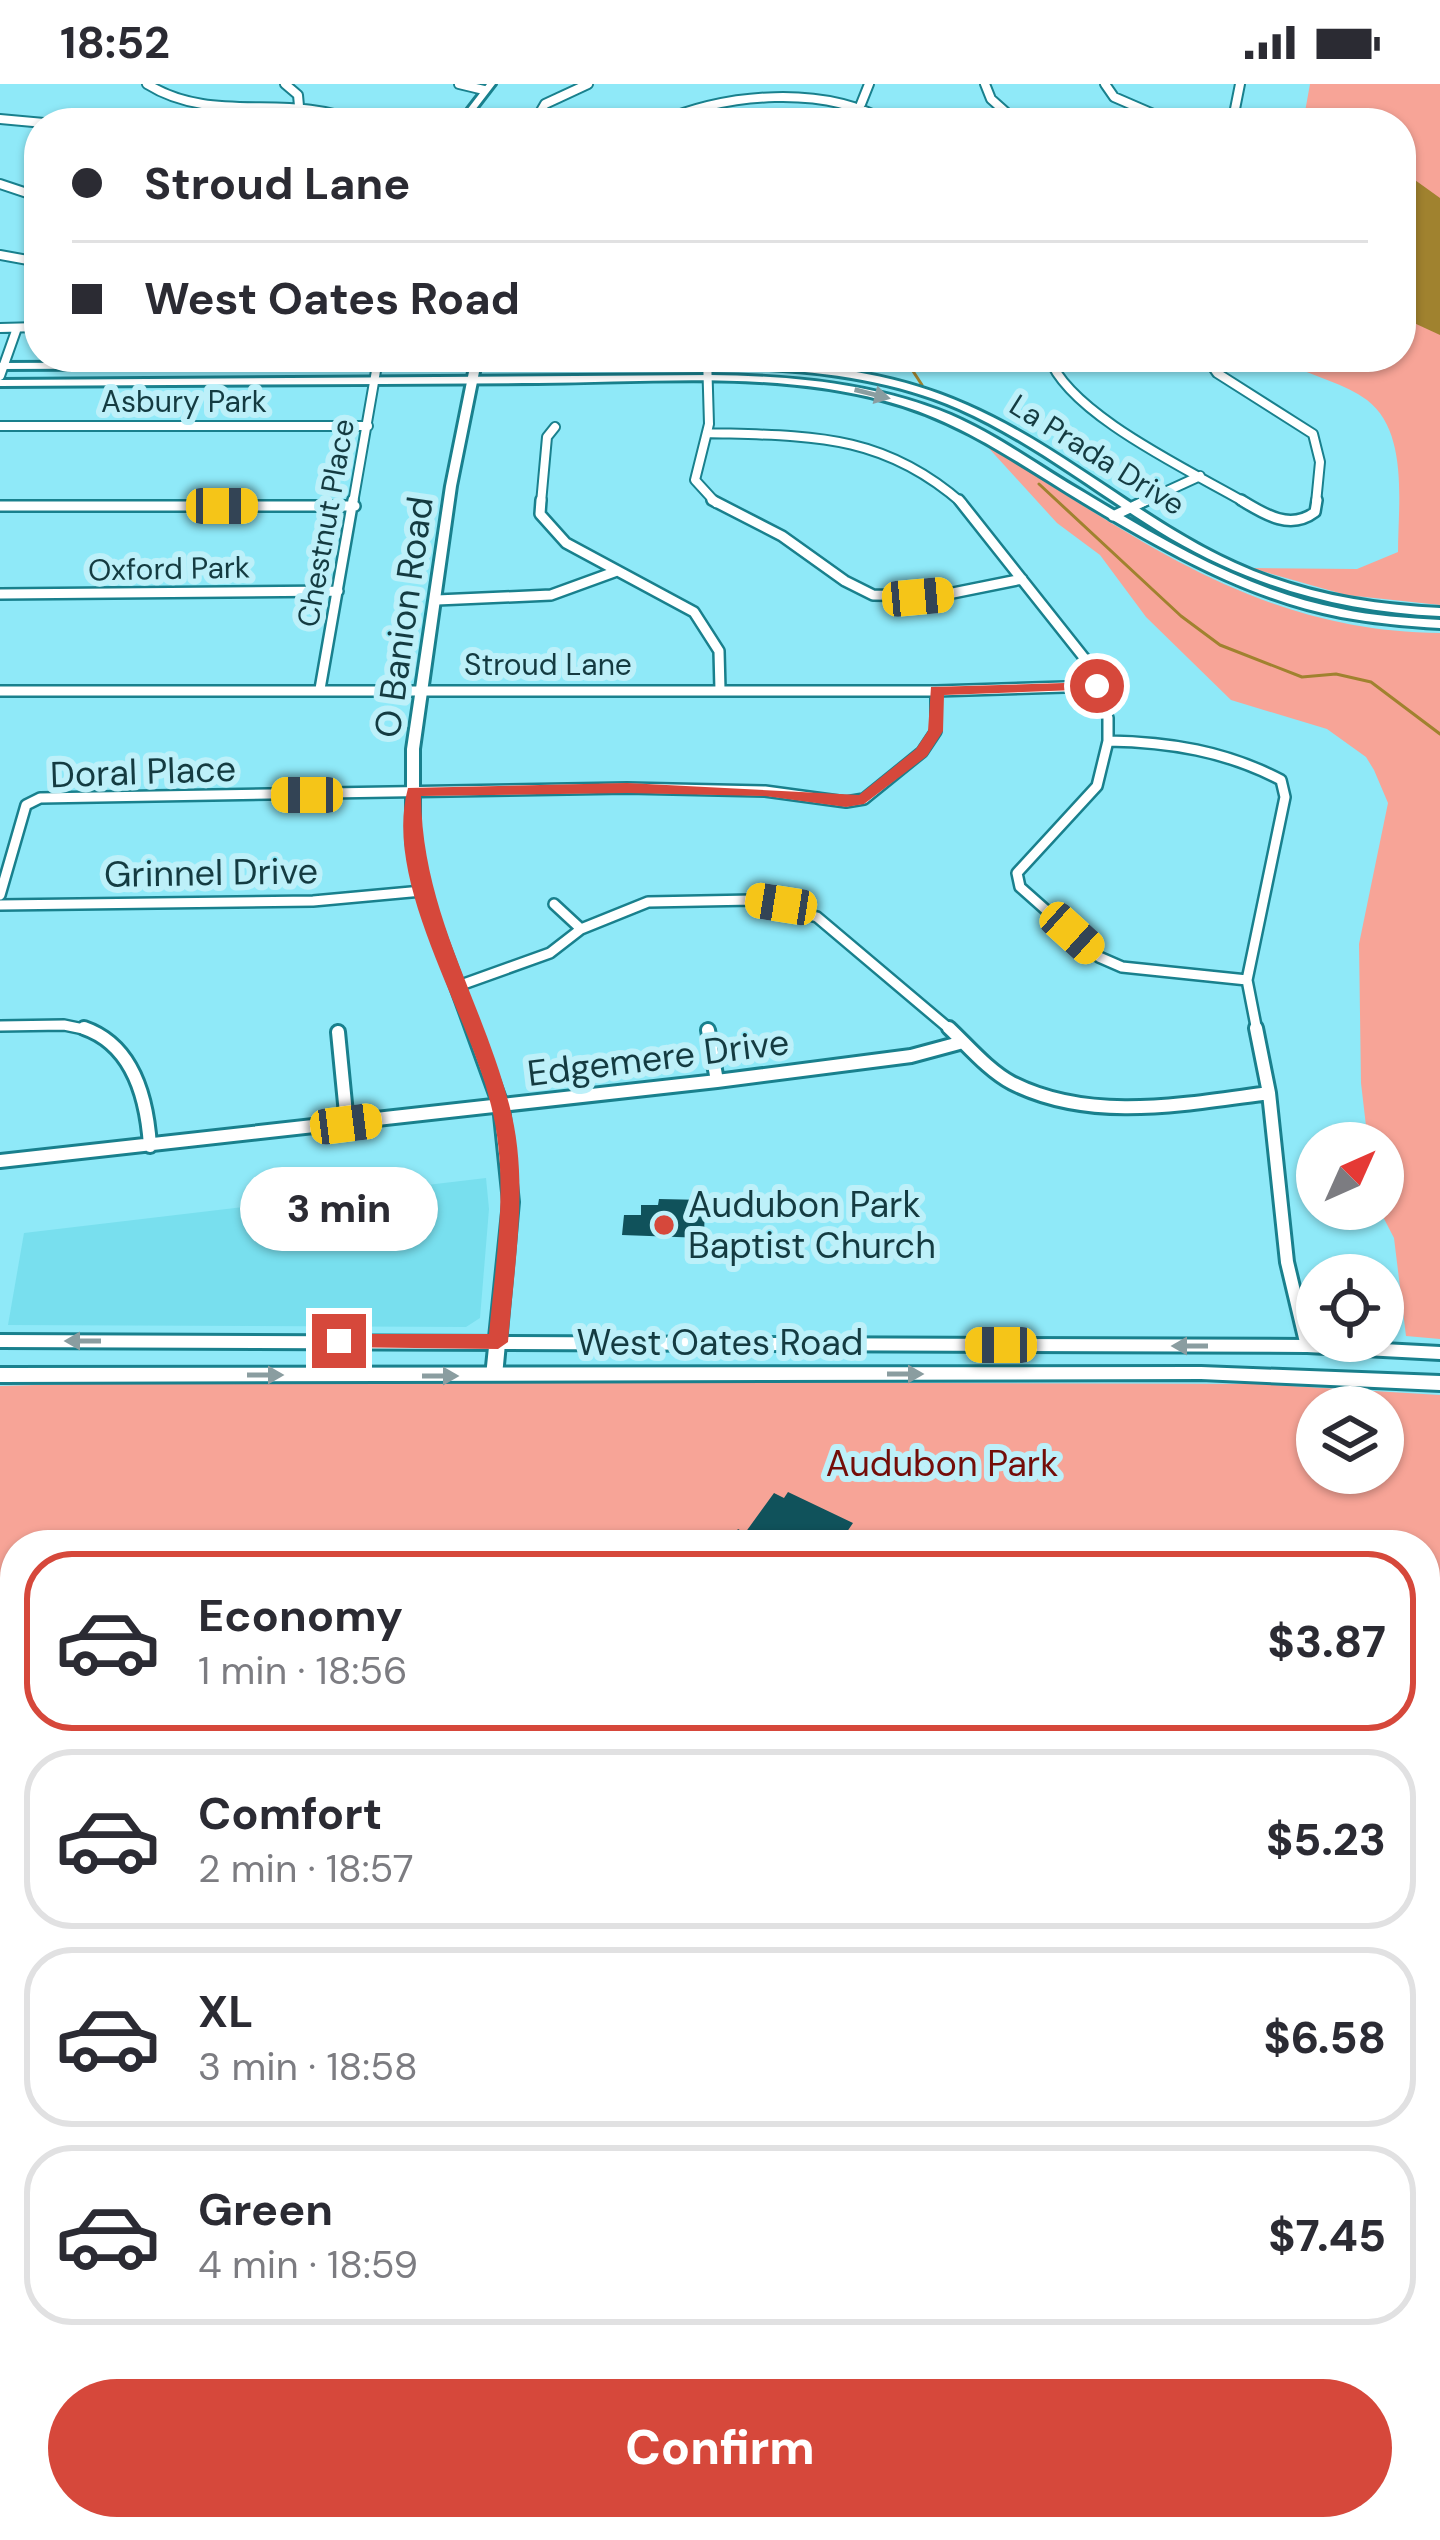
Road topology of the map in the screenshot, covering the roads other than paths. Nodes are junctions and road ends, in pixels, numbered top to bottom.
1 (147, 84) edge
2 (285, 84) edge
3 (459, 84) edge
4 (588, 84) edge
5 (869, 84) edge
6 (1105, 84) edge
7 (488, 87) edge
8 (861, 104) junction
9 (299, 106) junction
10 (316, 108) edge
11 (543, 108) edge
12 (695, 108) edge
13 (867, 108) edge
14 (1139, 108) edge
15 (0, 328) edge
16 (17, 328) junction
17 (24, 328) edge
18 (1, 372) edge
19 (376, 372) edge
20 (474, 372) edge
21 (708, 372) edge
22 (745, 372) edge
23 (844, 372) edge
24 (1053, 372) edge
25 (1216, 372) edge
26 (0, 426) edge
27 (368, 426) junction
28 (556, 428) dead end
29 (707, 433) junction
30 (1200, 476) junction
31 (0, 506) edge
32 (355, 506) junction
33 (1133, 506) junction
34 (1113, 516) junction
35 (616, 571) junction
36 (1022, 579) junction
37 (338, 592) junction
38 (0, 595) edge
39 (437, 600) junction
40 (1436, 618) edge
41 (1097, 686) junction
42 (320, 689) junction
43 (720, 689) junction
44 (424, 690) junction
45 (0, 691) edge
46 (936, 691) junction
47 (1108, 741) junction
48 (413, 791) junction
49 (422, 890) junction
50 (0, 895) edge
51 (0, 904) edge
52 (554, 904) dead end
53 (581, 929) junction
54 (1247, 980) junction
55 (458, 986) junction
56 (0, 1026) edge
57 (708, 1030) dead end
58 (338, 1032) dead end
59 (963, 1042) junction
60 (717, 1081) junction
61 (1269, 1093) junction
62 (501, 1106) junction
63 (346, 1124) junction
64 (150, 1146) junction
65 (0, 1161) edge
66 (1296, 1291) edge
67 (0, 1341) edge
68 (165, 1341) junction
69 (498, 1342) junction
70 (1296, 1346) edge
71 (1404, 1351) edge
72 (1440, 1353) edge
73 (1296, 1361) edge
74 (1329, 1362) edge
75 (1201, 1373) junction
76 (148, 1374) junction
77 (0, 1375) edge
78 (494, 1376) junction
79 (1368, 1376) junction
80 (1440, 1382) edge

1 - 9 street
2 - 9 street
3 - 7 street
4 - 11 street
5 - 8 street
6 - 14 street
8 - 12 street
8 - 13 street
9 - 10 street
15 - 16 street
16 - 17 street
16 - 18 street
19 - 27 street, Chestnut Place
20 - 39 street, O Banion Road
21 - 29 street
22 -> 34 main road, La Prada Drive
23 - 33 main road, La Prada Drive
24 - 30 street
25 - 30 street
26 - 27 street, Asbury Park
27 - 32 street, Chestnut Place
28 - 35 street
29 - 36 street
29 - 36 street
30 - 33 street
31 - 32 street
32 - 37 street, Chestnut Place
33 - 34 street
33 - 40 main road, La Prada Drive
34 - 40 main road, La Prada Drive
35 - 39 street
35 - 43 street
36 - 41 street
37 - 38 street, Oxford Park
37 - 42 street, Chestnut Place
39 - 44 street, O Banion Road
41 - 46 street, Stroud Lane
41 - 47 street
42 - 44 street, Stroud Lane
42 - 45 street, Stroud Lane
43 - 44 street, Stroud Lane
43 - 46 street, Stroud Lane
44 - 48 street, O Banion Road
46 - 48 street, Doral Place
47 - 54 street
47 - 54 street
48 - 49 street, O Banion Road
48 - 50 street, Doral Place
49 - 51 street, Grinnel Drive
49 - 55 street, O Banion Road
52 - 53 street
53 - 55 street
53 - 59 street
54 - 61 street
55 - 62 street, O Banion Road
56 - 64 street
57 - 60 street
58 - 63 street
59 - 60 street, Edgemere Drive
59 - 61 street
60 - 62 street, Edgemere Drive
61 - 66 street
62 - 63 street, Edgemere Drive
62 - 69 street, O Banion Road
63 - 64 street, Edgemere Drive
64 - 65 street, Edgemere Drive
68 -> 67 main road, West Oates Road
68 - 69 main road, West Oates Road
68 - 76 main road
70 -> 69 main road, West Oates Road
69 - 78 street, O Banion Road
71 - 72 main road, West Oates Road
73 - 75 main road
74 - 79 main road
78 -> 75 main road, West Oates Road
75 - 79 main road, West Oates Road
76 - 77 main road, West Oates Road
76 -> 78 main road, West Oates Road
79 - 80 main road, West Oates Road

